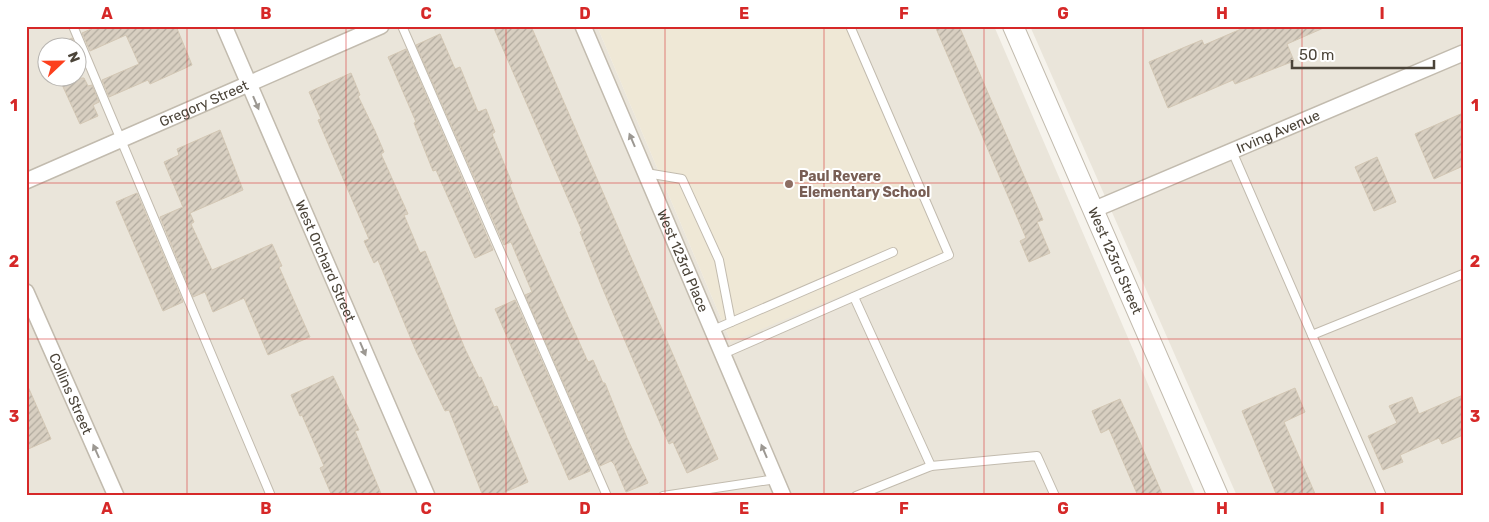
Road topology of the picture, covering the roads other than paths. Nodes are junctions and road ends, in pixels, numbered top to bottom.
1 (73, 26) edge
2 (224, 26) edge
3 (381, 26) edge
4 (402, 26) edge
5 (583, 26) edge
6 (850, 26) edge
7 (1013, 26) edge
8 (1463, 53) edge
9 (248, 84) junction
10 (122, 140) junction
11 (1232, 151) junction
12 (646, 173) junction
13 (26, 181) edge
14 (1093, 210) junction
15 (894, 252) dead end
16 (1463, 274) edge
17 (26, 292) edge
18 (854, 296) junction
19 (732, 322) junction
20 (713, 330) junction
21 (1312, 335) junction
22 (723, 354) junction
23 (931, 466) junction
24 (776, 479) junction
25 (116, 496) edge
26 (271, 496) edge
27 (427, 496) edge
28 (607, 496) edge
29 (664, 496) edge
30 (783, 496) edge
31 (856, 496) edge
32 (1054, 496) edge
33 (1218, 496) edge
34 (1382, 496) edge

1 - 10 lane
2 - 9 street, West Orchard Street
3 - 9 street, Gregory Street
4 - 28 lane
12 -> 5 street, West 123rd Place
6 - 18 lane
7 - 14 street, West 123rd Street
8 - 11 street, Irving Avenue
9 - 10 street, Gregory Street
9 -> 27 street, West Orchard Street
10 - 13 street, Gregory Street
10 - 26 lane
11 - 14 street, Irving Avenue
11 - 21 lane
12 - 19 lane
12 - 20 street, West 123rd Place
14 - 33 street, West 123rd Street
15 - 19 lane
16 - 21 lane
25 -> 17 street, Collins Street
18 - 22 lane
18 - 23 lane
19 - 20 lane
20 - 22 street, West 123rd Place
21 - 34 lane
24 -> 22 street, West 123rd Place
23 - 31 lane
23 - 32 lane
24 - 29 lane
24 - 30 street, West 123rd Place

